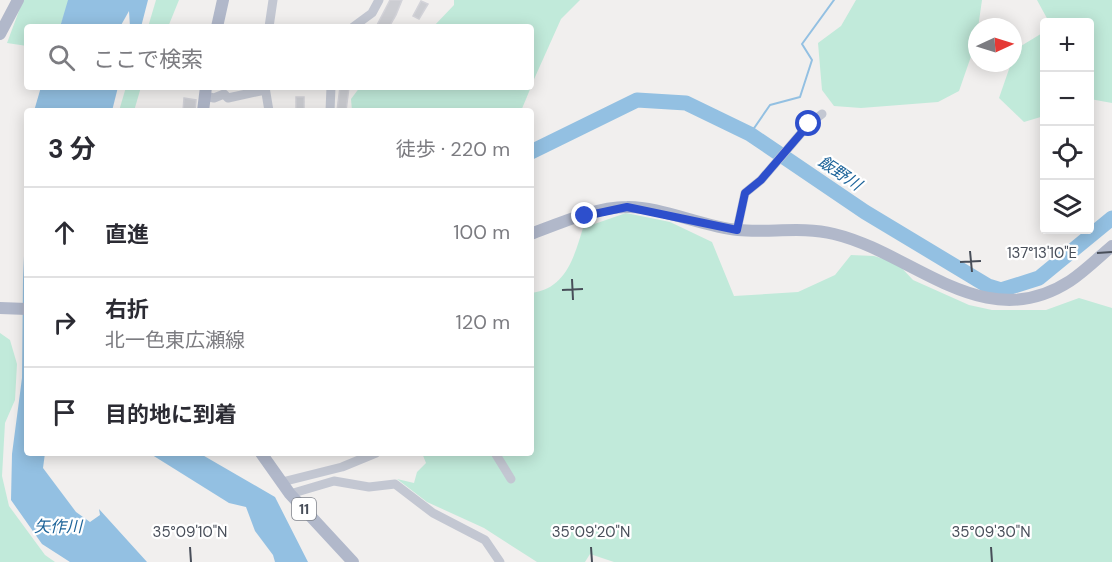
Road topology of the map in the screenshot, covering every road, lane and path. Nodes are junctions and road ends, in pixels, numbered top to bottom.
1 (18, 0) edge
2 (223, 0) edge
3 (273, 0) edge
4 (380, 0) edge
5 (218, 24) edge
6 (269, 24) edge
7 (357, 24) edge
8 (0, 34) edge
9 (261, 90) edge
10 (265, 90) edge
11 (331, 90) edge
12 (205, 92) edge
13 (203, 108) edge
14 (268, 108) edge
15 (330, 108) edge
16 (822, 114) dead end
17 (737, 230) junction
18 (534, 233) edge
19 (1112, 246) edge
20 (0, 308) edge
21 (24, 309) edge
22 (263, 456) edge
23 (369, 456) edge
24 (497, 456) edge
25 (511, 479) dead end
26 (282, 482) junction
27 (290, 494) junction
28 (353, 562) edge
29 (500, 562) edge

1 - 8 main road
2 - 5 main road
3 - 6 street
4 - 7 street
9 - 12 street
10 - 14 street
11 - 15 street
12 - 13 main road
16 - 17 street
17 - 18 main road
17 - 19 main road
20 - 21 main road
22 - 26 main road, 11
23 - 26 street
24 - 25 street
26 - 27 main road, 11
27 - 28 main road, 11
27 - 29 street

